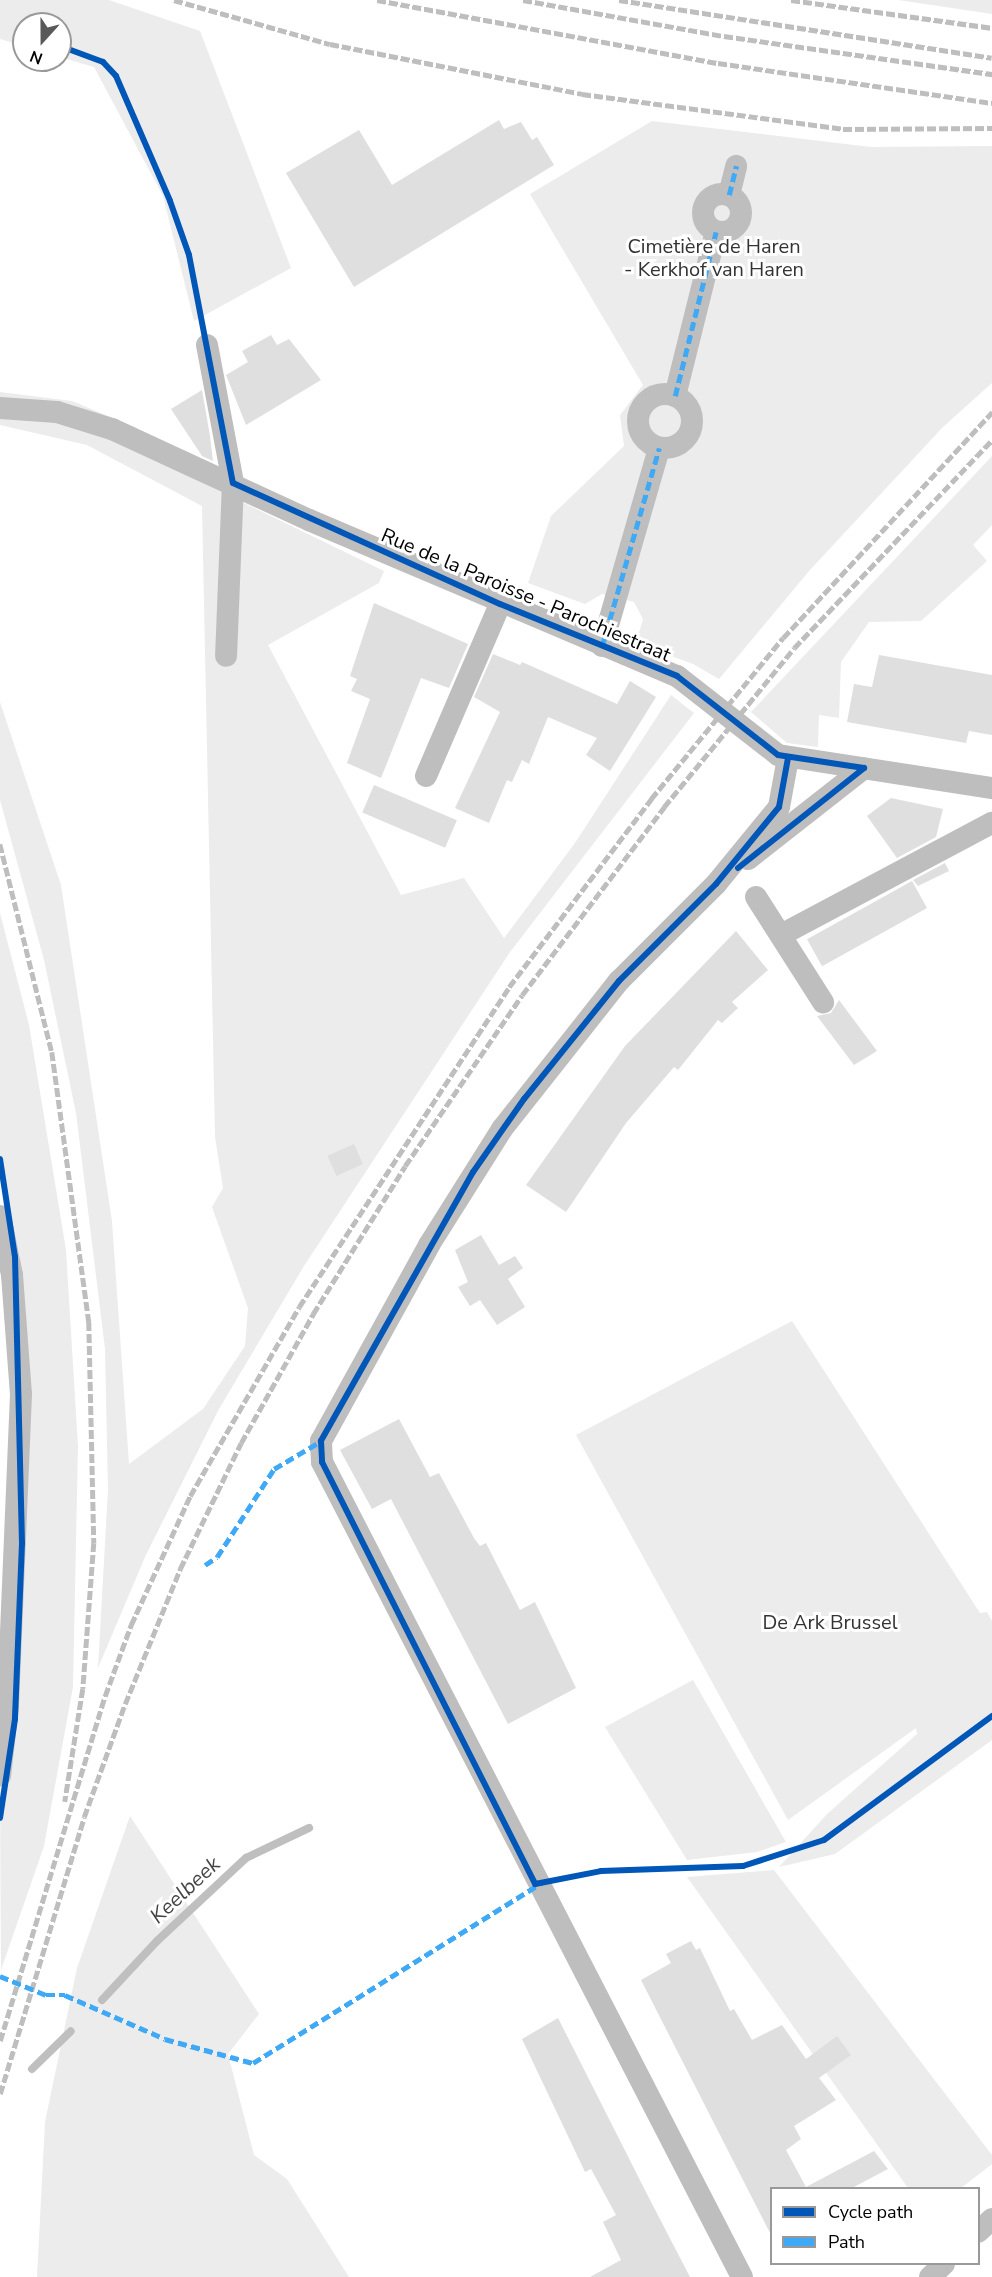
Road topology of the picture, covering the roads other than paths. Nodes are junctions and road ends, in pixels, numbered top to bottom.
1 (736, 166) dead end
2 (207, 345) dead end
3 (675, 396) junction
4 (0, 408) edge
5 (658, 448) junction
6 (233, 483) junction
7 (500, 603) junction
8 (602, 646) junction
9 (226, 656) dead end
10 (783, 756) junction
11 (864, 768) junction
12 (426, 776) dead end
13 (992, 788) edge
14 (992, 823) edge
15 (716, 884) junction
16 (756, 897) dead end
17 (781, 935) junction
18 (823, 1002) dead end
19 (0, 1216) edge
20 (0, 1776) edge
21 (992, 2219) edge
22 (980, 2230) edge
23 (943, 2265) edge
24 (742, 2277) edge
25 (930, 2277) edge

1 - 3 street
2 - 6 street
3 - 5 street
3 - 5 street
4 - 6 street, Rue de la Paroisse - Parochiestraat
5 - 8 street
6 - 7 street, Rue de la Paroisse - Parochiestraat
6 - 9 street
7 - 8 street, Rue de la Paroisse - Parochiestraat
7 - 12 street, Rue de la Paroisse - Parochiestraat
8 - 10 street, Rue de la Paroisse - Parochiestraat, bridge
10 - 11 street
10 - 15 street
11 - 13 street
11 - 15 street
14 - 17 street
15 - 24 street
16 - 17 street
17 - 18 street
19 - 20 street
21 - 22 street
23 - 25 street

